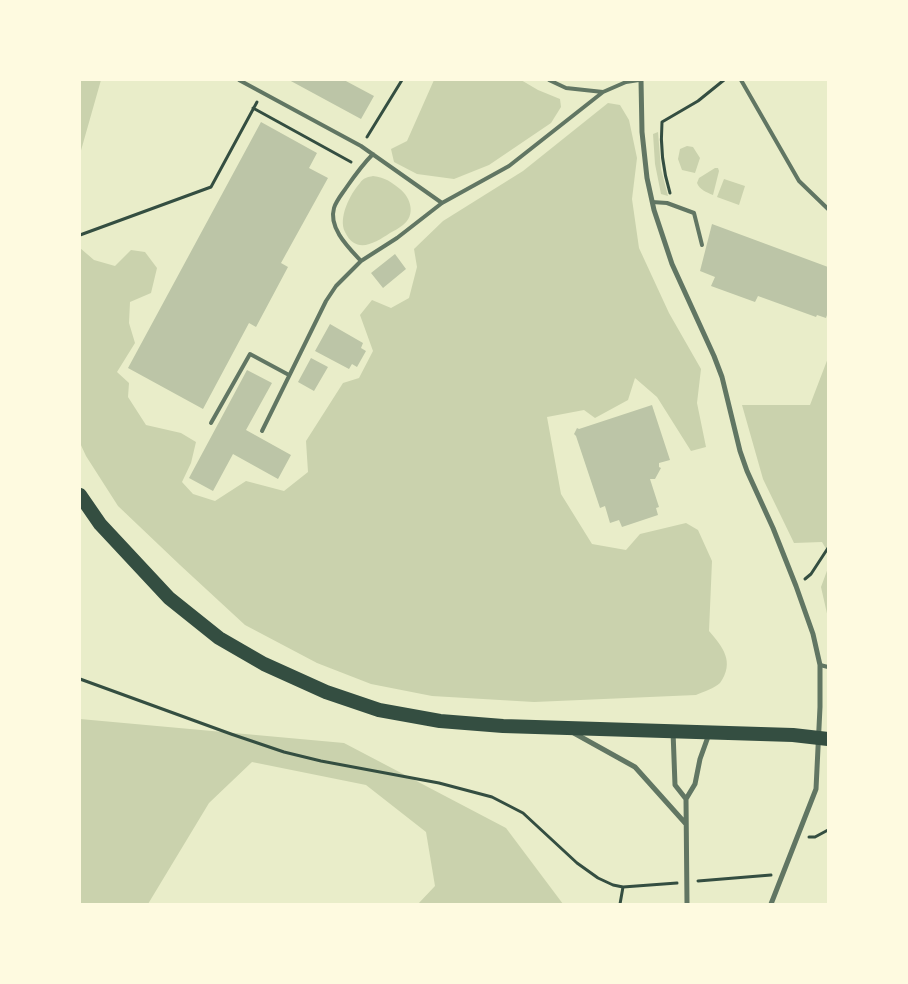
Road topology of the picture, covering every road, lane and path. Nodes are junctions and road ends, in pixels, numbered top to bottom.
1 (239, 80) edge
2 (402, 80) edge
3 (549, 80) edge
4 (640, 80) edge
5 (724, 80) edge
6 (741, 80) edge
7 (262, 92) junction
8 (603, 92) junction
9 (253, 108) junction
10 (361, 146) junction
11 (373, 154) junction
12 (360, 167) junction
13 (652, 202) junction
14 (442, 203) junction
15 (673, 205) junction
16 (828, 209) edge
17 (80, 235) edge
18 (702, 245) dead end
19 (362, 261) junction
20 (289, 375) junction
21 (211, 423) dead end
22 (262, 431) dead end
23 (80, 495) edge
24 (827, 551) edge
25 (796, 586) junction
26 (820, 665) junction
27 (828, 668) edge
28 (80, 679) edge
29 (564, 729) junction
30 (673, 731) junction
31 (710, 732) junction
32 (828, 739) edge
33 (686, 799) junction
34 (686, 825) junction
35 (828, 830) edge
36 (798, 836) junction
37 (782, 874) junction
38 (733, 879) dead end
39 (623, 886) junction
40 (644, 886) dead end
41 (620, 904) edge
42 (687, 904) edge
43 (770, 904) edge

1 - 7 lane
2 - 10 path
3 - 8 lane
4 - 8 lane
4 - 13 street
5 - 15 path
6 - 16 lane
7 - 9 path
7 - 10 lane
8 - 14 lane
9 - 12 path
9 - 17 path
10 - 11 lane
11 - 12 lane
11 - 14 lane
12 - 19 lane
13 - 15 lane
13 - 25 street
14 - 19 lane
15 - 18 lane
19 - 20 lane
20 - 21 lane
20 - 22 lane
23 - 29 highway
24 - 25 path
25 - 26 street
26 - 27 lane
26 - 36 street
28 - 39 path
29 - 30 highway
29 - 34 street
30 - 31 highway
30 - 33 street
31 - 32 highway
31 - 33 street
33 - 34 street
34 - 42 street
35 - 36 path
36 - 37 street
37 - 38 path
37 - 43 street
39 - 40 path
39 - 41 path

